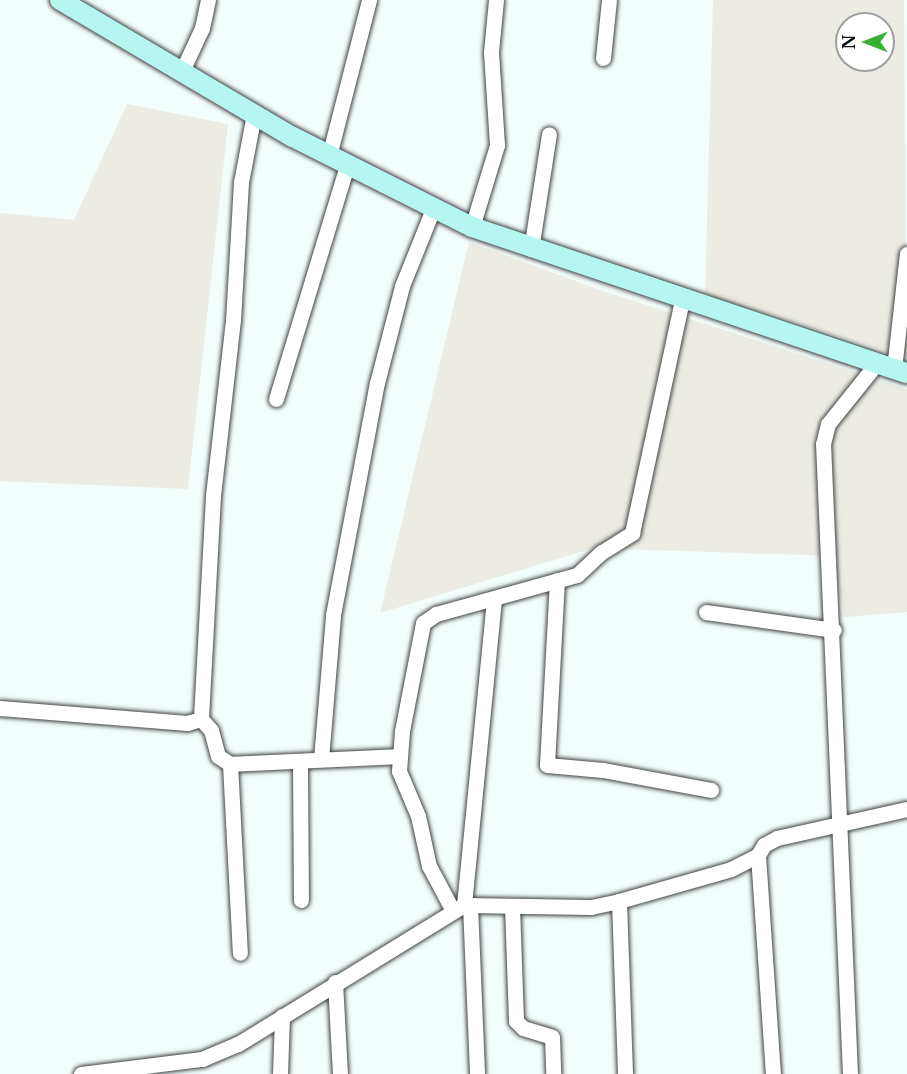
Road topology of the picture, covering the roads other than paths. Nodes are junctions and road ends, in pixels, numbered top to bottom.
1 (60, 0) edge
2 (208, 0) edge
3 (369, 0) edge
4 (496, 0) edge
5 (609, 0) edge
6 (603, 58) dead end
7 (182, 71) junction
8 (254, 114) junction
9 (549, 134) dead end
10 (329, 156) junction
11 (347, 165) junction
12 (433, 209) junction
13 (472, 228) junction
14 (531, 249) junction
15 (907, 254) edge
16 (682, 299) junction
17 (892, 369) edge
18 (276, 399) dead end
19 (557, 580) junction
20 (494, 598) junction
21 (706, 612) dead end
22 (834, 630) junction
23 (0, 708) edge
24 (201, 719) junction
25 (399, 756) junction
26 (321, 759) junction
27 (300, 763) junction
28 (230, 764) junction
29 (711, 790) dead end
30 (907, 809) edge
31 (907, 819) edge
32 (840, 822) junction
33 (758, 855) junction
34 (301, 900) dead end
35 (620, 901) junction
36 (462, 906) junction
37 (512, 906) junction
38 (240, 953) dead end
39 (335, 982) junction
40 (282, 1016) junction
41 (81, 1074) edge
42 (280, 1074) edge
43 (340, 1074) edge
44 (477, 1074) edge
45 (553, 1074) edge
46 (625, 1074) edge
47 (773, 1074) edge
48 (850, 1074) edge

1 - 7 street
2 - 7 street
3 - 10 street
4 - 13 street
5 - 6 street
7 - 8 street
8 - 10 street
8 - 24 street
9 - 14 street
10 - 11 street
11 - 12 street
11 - 18 street
12 - 13 street
12 - 26 street
13 - 14 street
14 - 16 street
15 - 17 street
16 - 17 street
16 - 19 street
17 - 22 street
19 - 20 street
19 - 29 street
20 - 25 street
20 - 36 street
21 - 22 street
22 - 32 street
23 - 24 street
24 - 28 street
25 - 26 street
25 - 36 street
26 - 27 street
27 - 28 street
27 - 34 street
28 - 38 street
30 - 31 street
30 - 32 street
32 - 33 street
32 - 48 street
33 - 35 street
33 - 47 street
35 - 37 street
35 - 46 street
36 - 37 street
36 - 39 street
36 - 44 street
37 - 45 street
39 - 40 street
39 - 43 street
40 - 41 street
40 - 42 street

